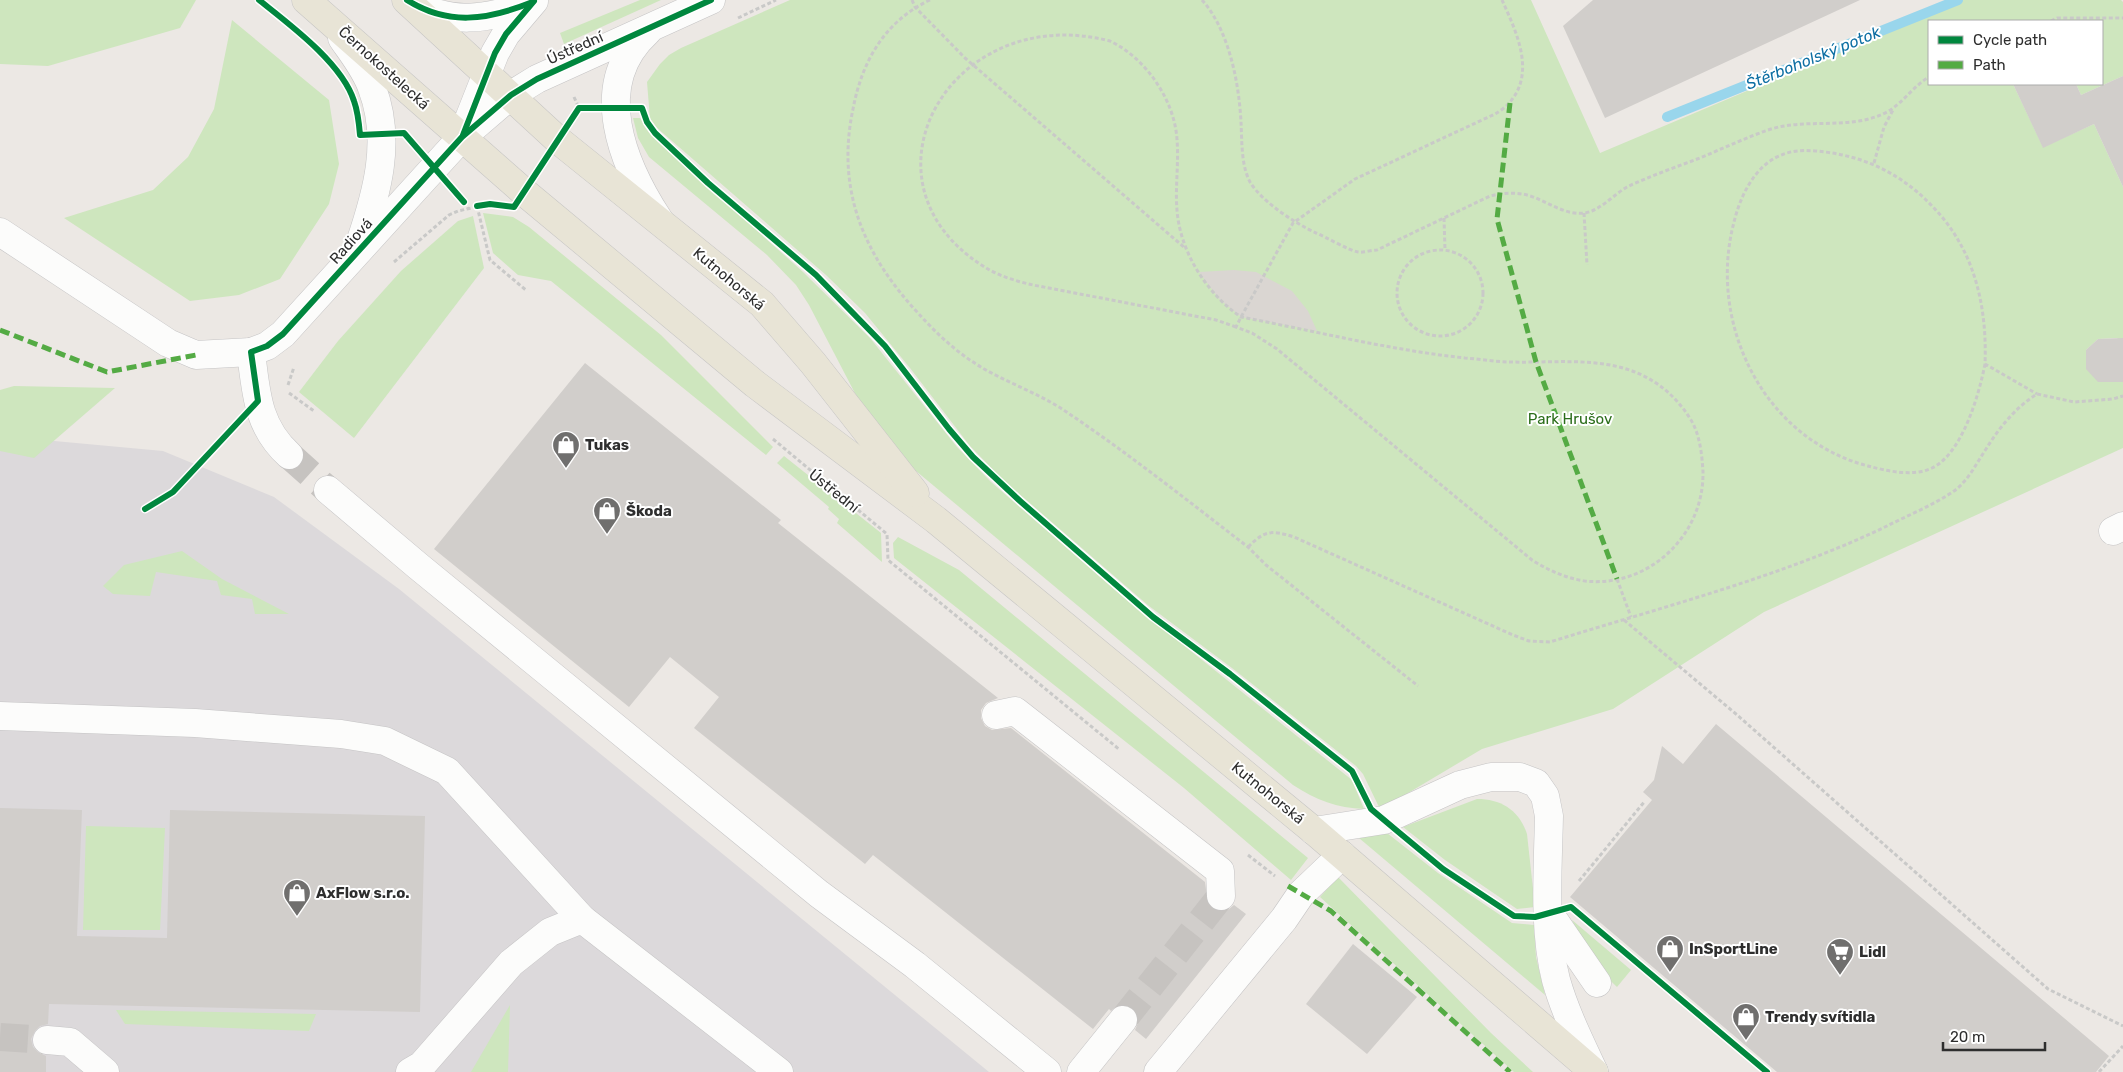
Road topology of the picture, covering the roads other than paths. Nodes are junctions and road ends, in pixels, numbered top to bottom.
1 (306, 0) edge
2 (407, 0) edge
3 (711, 0) edge
4 (536, 1) edge
5 (332, 22) junction
6 (654, 26) junction
7 (486, 73) junction
8 (511, 95) junction
9 (462, 137) junction
10 (660, 222) junction
11 (0, 232) edge
12 (357, 254) junction
13 (251, 352) junction
14 (289, 455) tunnel mouth
15 (328, 490) tunnel mouth
16 (936, 520) junction
17 (996, 715) dead end
18 (0, 716) edge
19 (1314, 831) junction
20 (1342, 855) junction
21 (1222, 896) tunnel mouth
22 (1549, 913) junction
23 (582, 919) junction
24 (1597, 983) dead end
25 (1123, 1020) tunnel mouth
26 (47, 1040) tunnel mouth
27 (105, 1072) edge
28 (410, 1072) edge
29 (779, 1072) edge
30 (1047, 1072) edge
31 (1081, 1072) edge
32 (1158, 1072) edge
33 (1594, 1072) edge

1 - 5 main road, Černokostelecká
2 - 4 street
2 - 7 main road
3 - 6 street, Ústřední
4 - 7 street
5 - 9 main road, Černokostelecká
5 - 12 street
6 - 8 street, Ústřední
6 - 10 street
7 - 8 main road, Kutnohorská
7 - 9 street
8 - 9 street, Ústřední
8 - 10 main road, Kutnohorská
9 - 12 street, Radiová
9 - 16 main road, Kutnohorská
10 - 16 main road, Kutnohorská
11 - 13 street, Radiová
12 - 13 street, Radiová
13 - 14 street
15 - 30 street
16 - 19 main road, Kutnohorská
17 - 21 street
18 - 23 street
19 - 20 main road, Kutnohorská
19 - 22 street
20 - 32 street
20 - 33 main road, Kutnohorská
22 - 24 street
22 - 33 street
23 - 28 street
23 - 29 street
25 - 31 street
26 - 27 street

